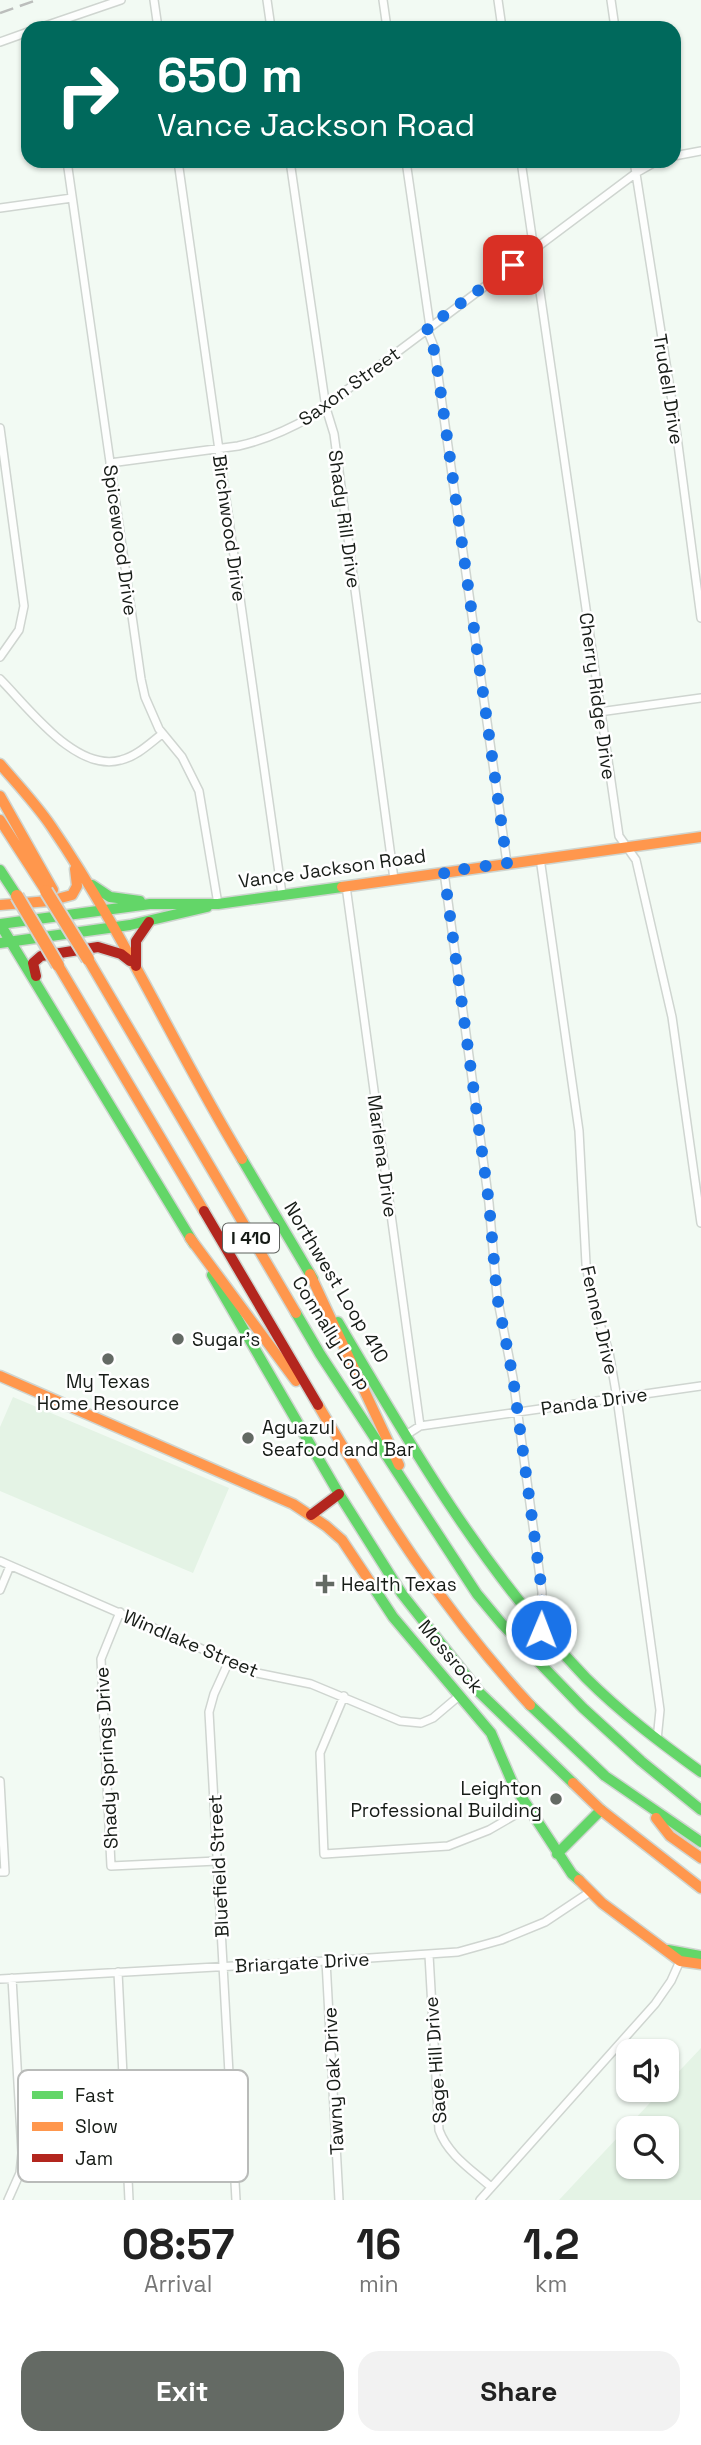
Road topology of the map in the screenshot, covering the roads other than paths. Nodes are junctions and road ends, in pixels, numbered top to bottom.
1 (121, 0) edge
2 (154, 0) edge
3 (267, 0) edge
4 (383, 0) edge
5 (498, 0) edge
6 (611, 0) edge
7 (62, 21) edge
8 (157, 21) edge
9 (270, 21) edge
10 (386, 21) edge
11 (501, 21) edge
12 (614, 21) edge
13 (21, 34) edge
14 (0, 42) edge
15 (701, 151) edge
16 (681, 155) edge
17 (68, 168) edge
18 (179, 168) edge
19 (291, 168) edge
20 (407, 168) edge
21 (522, 168) edge
22 (635, 168) edge
23 (645, 168) edge
24 (636, 173) junction
25 (72, 198) junction
26 (0, 208) edge
27 (533, 249) junction
28 (429, 328) junction
29 (326, 405) junction
30 (0, 428) edge
31 (219, 449) junction
32 (110, 463) junction
33 (701, 618) edge
34 (0, 657) edge
35 (0, 679) edge
36 (701, 698) edge
37 (600, 712) junction
38 (162, 734) junction
39 (0, 764) edge
40 (0, 796) edge
41 (0, 820) edge
42 (701, 837) edge
43 (627, 847) junction
44 (71, 856) junction
45 (540, 858) junction
46 (507, 863) junction
47 (0, 870) edge
48 (444, 872) junction
49 (394, 879) junction
50 (87, 881) junction
51 (346, 886) junction
52 (50, 891) junction
53 (282, 894) junction
54 (150, 904) junction
55 (218, 904) junction
56 (0, 905) edge
57 (103, 910) junction
58 (149, 922) junction
59 (0, 924) edge
60 (114, 929) junction
61 (5, 942) edge
62 (135, 967) junction
63 (51, 1007) junction
64 (701, 1223) edge
65 (190, 1238) junction
66 (310, 1274) junction
67 (0, 1376) edge
68 (701, 1385) edge
69 (617, 1398) junction
70 (518, 1412) junction
71 (327, 1421) junction
72 (421, 1426) junction
73 (406, 1435) junction
74 (339, 1494) junction
75 (422, 1512) junction
76 (311, 1515) junction
77 (0, 1561) edge
78 (10, 1566) junction
79 (0, 1590) edge
80 (120, 1612) junction
81 (541, 1630) junction
82 (229, 1661) junction
83 (344, 1696) junction
84 (459, 1696) junction
85 (657, 1740) junction
86 (701, 1772) edge
87 (0, 1781) edge
88 (676, 1791) junction
89 (701, 1803) edge
90 (527, 1808) junction
91 (649, 1809) junction
92 (601, 1810) junction
93 (701, 1810) edge
94 (701, 1843) edge
95 (558, 1854) junction
96 (701, 1858) edge
97 (217, 1861) junction
98 (2, 1872) edge
99 (701, 1888) edge
100 (590, 1892) junction
101 (668, 1950) junction
102 (429, 1955) junction
103 (701, 1956) edge
104 (326, 1961) junction
105 (680, 1961) junction
106 (701, 1964) edge
107 (223, 1966) junction
108 (118, 1972) junction
109 (12, 1978) junction
110 (0, 1979) edge
111 (123, 2070) edge
112 (229, 2070) edge
113 (18, 2082) edge
114 (18, 2178) edge
115 (128, 2182) edge
116 (235, 2182) edge
117 (491, 2187) junction
118 (8, 2200) edge
119 (129, 2200) edge
120 (236, 2200) edge
121 (339, 2200) edge
122 (480, 2200) edge

1 - 7 street
2 - 8 street
3 - 9 street
4 - 10 street
5 - 11 street
6 - 12 street
13 - 14 street
15 - 16 street
17 - 25 street, Spicewood Drive
18 - 31 street, Birchwood Drive
19 - 29 street, Shady Rill Drive
20 - 28 street
21 - 27 street, Cherry Ridge Drive
22 - 24 street, Trudell Drive
23 - 24 street, Saxon Street
24 - 27 street, Saxon Street
24 - 33 street, Trudell Drive
25 - 26 street
25 - 32 street, Spicewood Drive
27 - 28 street, Saxon Street
27 - 37 street, Cherry Ridge Drive
28 - 29 street, Saxon Street
28 - 46 street
29 - 31 street, Saxon Street
29 - 49 street, Shady Rill Drive
30 - 34 street
31 - 32 street, Saxon Street
31 - 53 street, Birchwood Drive
32 - 38 street, Spicewood Drive
35 - 38 street
36 - 37 street
37 - 43 street, Cherry Ridge Drive
38 - 55 street, Spicewood Drive
39 - 44 main road, Northwest Loop 410
40 - 52 main road
41 - 52 main road
42 - 43 main road, Vance Jackson Road
43 - 45 main road, Vance Jackson Road
43 - 64 street, Cherry Ridge Drive
44 - 50 main road, Northwest Loop 410
44 - 56 main road
45 - 46 main road, Vance Jackson Road
45 - 69 street, Fennel Drive
46 - 48 main road, Vance Jackson Road
47 - 71 main road, I 410, bridge
48 - 49 main road, Vance Jackson Road
48 - 70 street
49 - 51 main road, Vance Jackson Road
50 - 54 main road
50 - 57 main road, Northwest Loop 410
51 - 53 main road, Vance Jackson Road
51 - 72 street, Marlena Drive
52 - 75 main road, Connally Loop / I 410, bridge
53 - 55 main road, Vance Jackson Road
54 - 55 main road, Vance Jackson Road
54 - 57 main road, Vance Jackson Road
55 - 58 main road, Vance Jackson Road
57 - 59 main road, Vance Jackson Road
57 - 60 main road, Northwest Loop 410
58 - 60 main road, Vance Jackson Road
58 - 62 main road
59 - 61 main road
60 - 61 main road, Vance Jackson Road
60 - 62 main road, Northwest Loop 410
61 - 63 main road
62 - 63 main road
62 - 66 main road, Northwest Loop 410
63 - 65 main road
65 - 71 main road
65 - 74 main road
66 - 73 main road, Northwest Loop 410
66 - 75 main road
67 - 76 main road, Mossrock
68 - 69 street, Panda Drive
69 - 70 street, Panda Drive
69 - 85 street, Fennel Drive
70 - 72 street, Panda Drive
70 - 81 street
71 - 91 main road, I 410
72 - 73 street, Panda Drive
73 - 81 main road, Northwest Loop 410
74 - 76 main road
74 - 92 main road
75 - 88 main road, Connally Loop / I 410
76 - 84 main road, Mossrock
77 - 78 street, Windlake Street
78 - 79 street
78 - 80 street, Windlake Street
80 - 82 street, Windlake Street
80 - 97 street, Shady Springs Drive
81 - 85 main road, Northwest Loop 410
82 - 83 street, Windlake Street
82 - 97 street, Bluefield Street
83 - 84 street, Windlake Street
83 - 90 street
84 - 90 main road, Mossrock
85 - 86 main road, Northwest Loop 410
87 - 98 street
88 - 89 main road
88 - 93 main road, Connally Loop / I 410
90 - 95 main road, Mossrock
91 - 94 main road, I 410
91 - 96 main road
92 - 95 main road
92 - 99 main road
95 - 100 main road, Mossrock
97 - 107 street, Bluefield Street
100 - 101 main road, Mossrock
100 - 102 street, Briargate Drive
101 - 103 main road, Mossrock
101 - 105 main road, Mossrock
102 - 104 street, Briargate Drive
102 - 117 street, Sage Hill Drive
104 - 107 street, Briargate Drive
104 - 121 street, Tawny Oak Drive
105 - 106 main road
105 - 117 street
107 - 108 street, Briargate Drive
107 - 112 street, Bluefield Street
108 - 109 street, Briargate Drive
108 - 111 street
109 - 110 street, Briargate Drive
109 - 113 street
114 - 118 street
115 - 119 street
116 - 120 street, Bluefield Street
117 - 122 street

